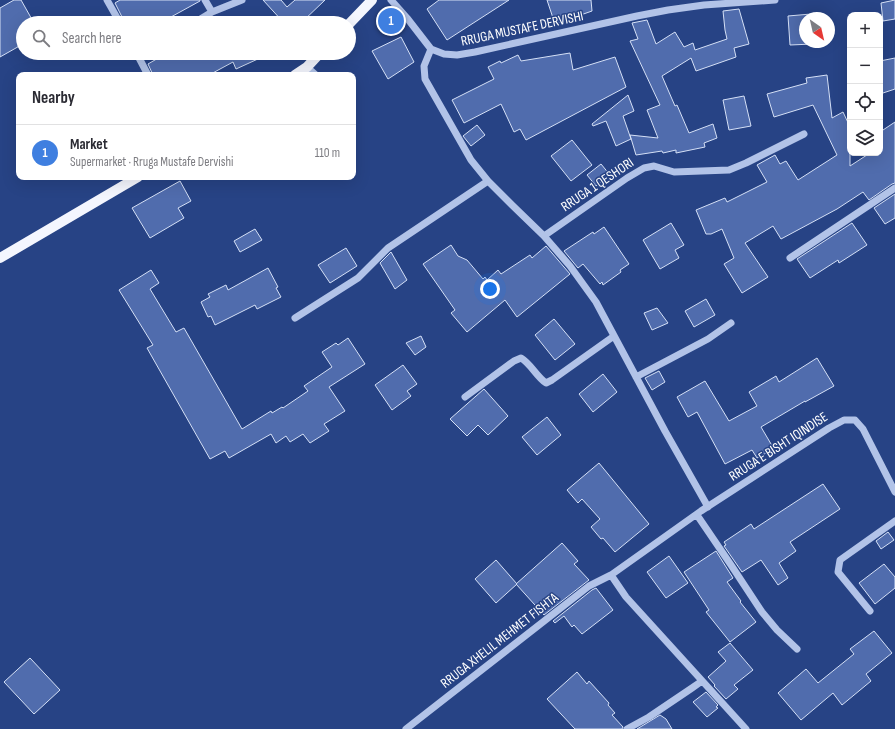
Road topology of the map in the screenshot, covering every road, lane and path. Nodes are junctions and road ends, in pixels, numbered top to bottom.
1 (107, 0) edge
2 (205, 0) edge
3 (242, 0) edge
4 (372, 0) edge
5 (391, 0) edge
6 (775, 0) edge
7 (212, 12) junction
8 (116, 16) edge
9 (205, 16) edge
10 (356, 17) edge
11 (431, 49) junction
12 (142, 60) edge
13 (314, 60) edge
14 (307, 67) junction
15 (147, 72) edge
16 (300, 72) edge
17 (313, 72) edge
18 (804, 134) dead end
19 (133, 180) edge
20 (488, 181) junction
21 (895, 188) edge
22 (544, 236) junction
23 (0, 258) edge
24 (790, 258) dead end
25 (296, 318) dead end
26 (731, 323) dead end
27 (614, 336) junction
28 (636, 377) junction
29 (465, 397) dead end
30 (895, 492) edge
31 (708, 507) junction
32 (697, 515) junction
33 (895, 521) edge
34 (611, 575) junction
35 (870, 611) dead end
36 (797, 648) dead end
37 (702, 681) junction
38 (406, 729) edge
39 (627, 729) edge
40 (746, 729) edge

1 - 8 street
2 - 7 street
3 - 7 street
4 - 10 main road
5 - 11 street
6 - 11 street, RRUGA MUSTAFE DERVISHI
7 - 9 street
11 - 20 street
12 - 15 street
13 - 14 main road
14 - 16 main road
14 - 17 street
18 - 22 street, RRUGA 1 QESHORI
19 - 23 main road
20 - 22 street
20 - 25 street
21 - 24 street
22 - 27 street
26 - 28 street
27 - 28 street
27 - 29 street
28 - 31 street
30 - 31 street, RRUGA E BISHT IQINDISE
31 - 32 street, RRUGA XHELIL MEHMET FISHTA
32 - 34 street, RRUGA XHELIL MEHMET FISHTA
32 - 36 street
33 - 35 street
34 - 37 street
34 - 38 street, RRUGA XHELIL MEHMET FISHTA
37 - 39 street
37 - 40 street

